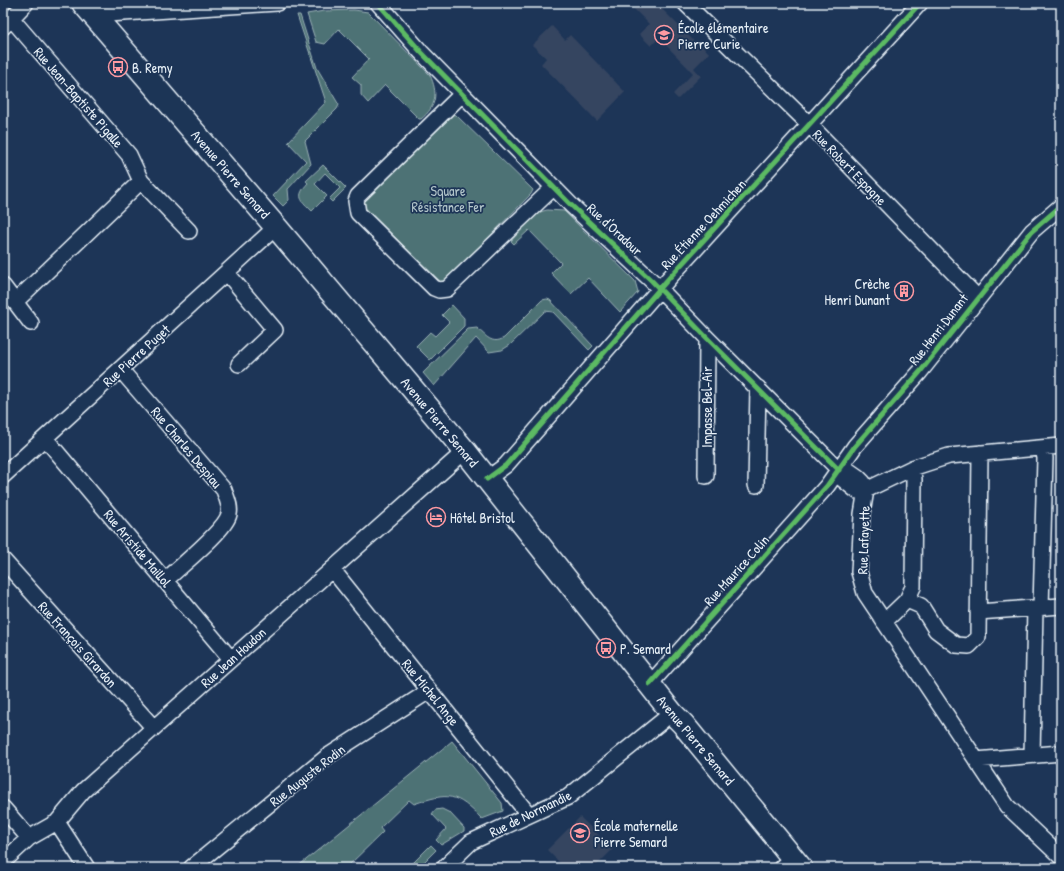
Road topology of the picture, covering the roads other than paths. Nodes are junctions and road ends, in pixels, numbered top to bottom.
1 (26, 3) edge
2 (277, 3) edge
3 (378, 3) edge
4 (686, 3) edge
5 (920, 3) edge
6 (88, 9) edge
7 (7, 23) edge
8 (462, 94) junction
9 (810, 125) junction
10 (141, 181) junction
11 (554, 187) junction
12 (1061, 206) edge
13 (276, 227) junction
14 (189, 231) dead end
15 (227, 272) junction
16 (3, 286) edge
17 (660, 289) junction
18 (978, 298) junction
19 (15, 302) junction
20 (31, 323) dead end
21 (707, 338) junction
22 (239, 364) dead end
23 (120, 369) junction
24 (758, 388) junction
25 (45, 438) junction
26 (1061, 446) edge
27 (1043, 448) junction
28 (465, 451) junction
29 (980, 453) junction
30 (912, 468) junction
31 (839, 470) junction
32 (3, 476) edge
33 (706, 476) dead end
34 (487, 479) junction
35 (756, 485) dead end
36 (866, 490) junction
37 (3, 560) edge
38 (332, 569) junction
39 (166, 580) junction
40 (907, 600) junction
41 (1061, 606) edge
42 (1038, 608) junction
43 (978, 612) junction
44 (884, 622) junction
45 (231, 659) junction
46 (650, 684) junction
47 (429, 690) junction
48 (672, 713) junction
49 (154, 728) junction
50 (1061, 753) edge
51 (1032, 756) junction
52 (976, 760) junction
53 (3, 808) edge
54 (529, 815) junction
55 (57, 822) junction
56 (29, 838) junction
57 (1061, 857) edge
58 (3, 862) edge
59 (792, 864) edge
60 (88, 868) edge
61 (191, 868) edge
62 (444, 868) edge

1 - 7 street, Rue Jean-Baptiste Pigalle
2 - 6 street
3 - 8 street, Rue d'Oradour
4 - 9 street, Rue Robert Espagne
5 - 9 street, Rue Étienne Oehmichen
6 - 13 main road, Avenue Pierre Semard
7 - 10 street, Rue Jean-Baptiste Pigalle
8 - 11 street, Rue d'Oradour
8 - 11 street
9 - 17 street, Rue Étienne Oehmichen
9 - 18 street, Rue Robert Espagne
10 - 14 street, Rue Jean-Baptiste Pigalle
10 - 19 street
11 - 17 street, Rue d'Oradour
12 - 18 street, Rue Henri Dunant
13 - 15 street, Rue Pierre Puget
13 - 28 main road, Avenue Pierre Semard
15 - 22 street
15 - 23 street, Rue Pierre Puget
16 - 19 street
17 - 21 street, Rue d'Oradour
17 - 34 street, Rue Étienne Oehmichen
18 - 31 street, Rue Henri Dunant
19 - 20 street
21 - 24 street, Rue d'Oradour
21 - 33 street, Impasse Bel-Air
23 - 25 street, Rue Pierre Puget
23 - 39 street, Rue Charles Despiau
24 - 31 street, Rue d'Oradour
24 - 35 street
25 - 32 street, Rue Pierre Puget
25 - 39 street, Rue Aristide Maillol
26 - 27 street
27 - 29 street
27 - 42 street
28 - 34 main road, Avenue Pierre Semard
28 - 38 street, Rue Jean Houdon
29 - 30 street
29 - 43 street
30 - 36 street
30 - 40 street
31 - 36 street
31 - 46 street, Rue Maurice Colin
34 - 46 main road, Avenue Pierre Semard
36 - 44 street, Rue Lafayette
37 - 49 street, Rue François Girardon
38 - 45 street, Rue Jean Houdon
38 - 47 street, Rue Michel Ange
39 - 45 street, Rue Aristide Maillol
40 - 43 street
40 - 44 street
41 - 42 street
42 - 43 street
42 - 51 street
44 - 52 street, Rue Lafayette
45 - 49 street, Rue Jean Houdon
46 - 48 main road, Avenue Pierre Semard
47 - 54 street, Rue Michel Ange
47 - 61 street, Rue Auguste Rodin
48 - 54 street, Rue de Normandie
48 - 59 main road, Avenue Pierre Semard
49 - 55 street, Rue Jean Houdon
50 - 51 street
51 - 52 street
52 - 57 street, Rue Lafayette
53 - 56 street
54 - 62 street, Rue de Normandie
55 - 56 street, Rue Jean Houdon
55 - 60 street
56 - 58 street, Rue Jean Houdon

